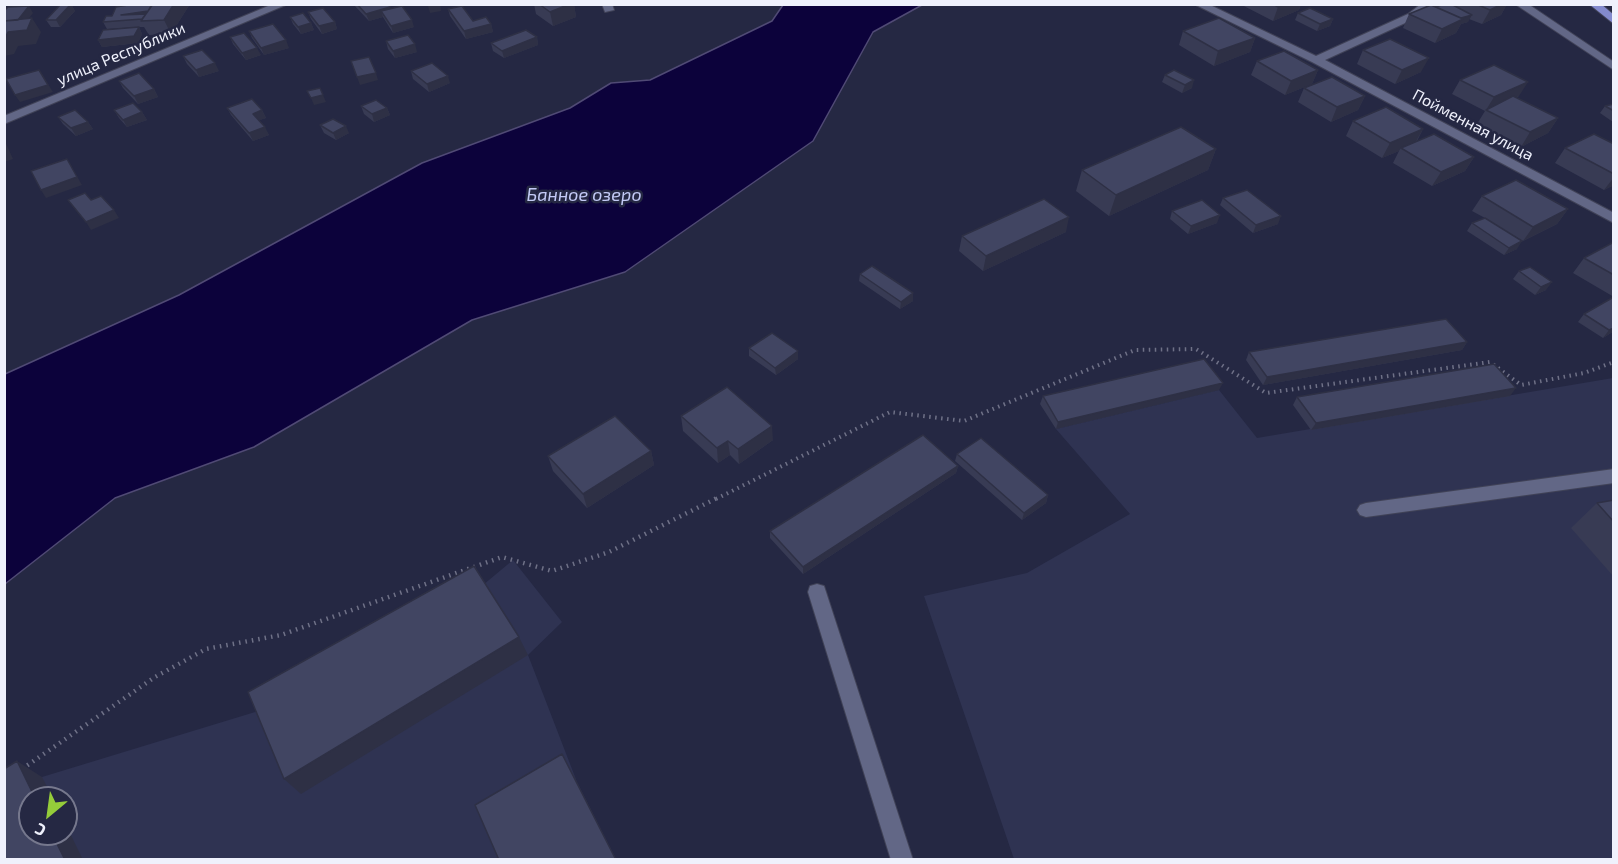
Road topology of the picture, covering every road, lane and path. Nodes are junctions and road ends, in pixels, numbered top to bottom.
1 (283, 4) edge
2 (1199, 4) edge
3 (1429, 4) edge
4 (1520, 4) edge
5 (1594, 4) edge
6 (1614, 21) edge
7 (1316, 60) junction
8 (1614, 67) edge
9 (4, 121) edge
10 (1614, 219) edge
11 (1614, 362) edge
12 (1614, 476) edge
13 (1366, 510) dead end
14 (818, 592) dead end
15 (13, 775) edge
16 (902, 860) edge

1 - 9 street, улица Республики
2 - 7 street, Пойменная улица
3 - 7 street
4 - 8 street
5 - 6 main road
7 - 10 street, Пойменная улица
11 - 15 path
12 - 13 street
14 - 16 street

